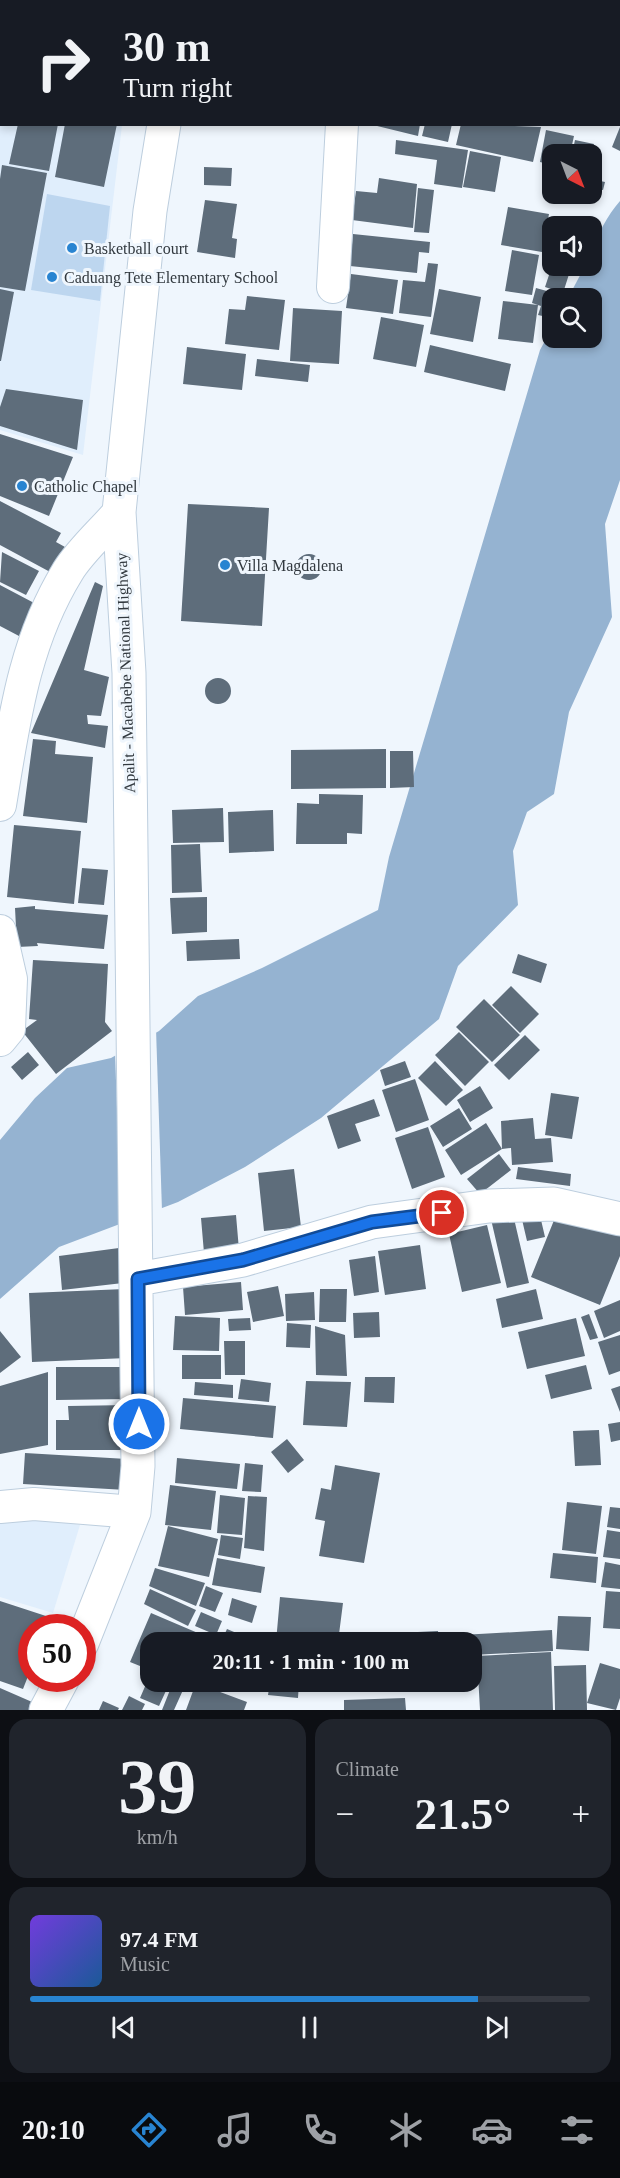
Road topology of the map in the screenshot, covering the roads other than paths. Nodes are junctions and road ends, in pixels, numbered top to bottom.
1 (164, 126) edge
2 (342, 126) edge
3 (333, 287) dead end
4 (119, 512) junction
5 (0, 805) edge
6 (0, 931) edge
7 (0, 1040) edge
8 (620, 1219) edge
9 (138, 1279) junction
10 (0, 1507) edge
11 (134, 1512) junction
12 (94, 1614) edge
13 (56, 1692) edge
14 (46, 1710) edge

1 - 4 main road, Apalit - Macabebe National Highway
2 - 3 street
4 - 5 street
4 - 9 main road, Apalit - Macabebe National Highway
6 - 7 street
8 - 9 main road
9 - 11 main road, Apalit - Macabebe National Highway
10 - 11 street
11 - 12 main road, Apalit - Macabebe National Highway
13 - 14 main road

